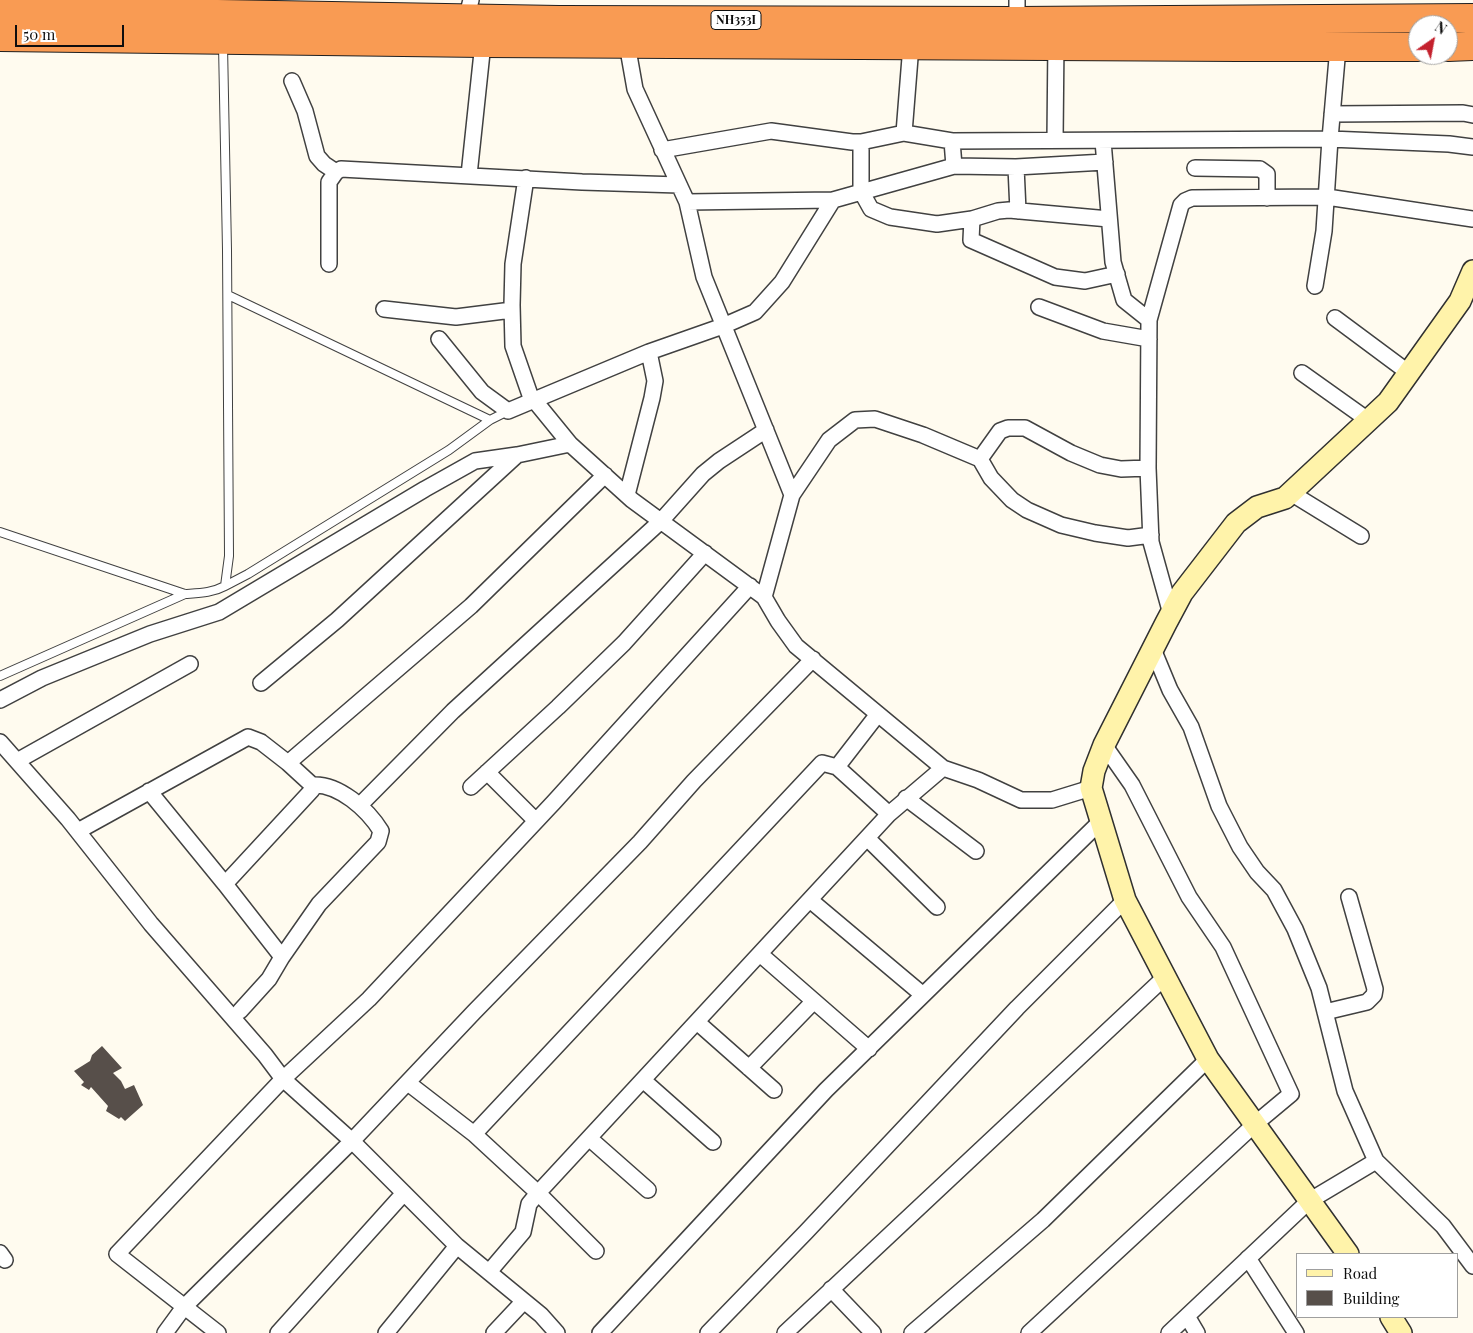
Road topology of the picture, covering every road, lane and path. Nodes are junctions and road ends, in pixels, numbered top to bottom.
1 (468, 10) edge
2 (1017, 10) edge
3 (0, 14) edge
4 (1473, 18) edge
5 (220, 26) junction
6 (1057, 33) junction
7 (0, 37) edge
8 (483, 43) junction
9 (627, 44) junction
10 (911, 46) junction
11 (1408, 46) edge
12 (1458, 46) edge
13 (1473, 46) edge
14 (1338, 47) junction
15 (292, 81) dead end
16 (1332, 114) junction
17 (1473, 115) edge
18 (904, 133) junction
19 (1330, 139) junction
20 (1055, 140) junction
21 (952, 141) junction
22 (1103, 141) junction
23 (861, 142) junction
24 (1473, 148) edge
25 (662, 150) junction
26 (1104, 162) junction
27 (954, 166) junction
28 (1016, 167) junction
29 (1195, 168) dead end
30 (336, 172) junction
31 (470, 175) junction
32 (526, 178) junction
33 (679, 185) junction
34 (861, 191) junction
35 (1326, 197) junction
36 (1267, 198) junction
37 (833, 200) junction
38 (687, 202) junction
39 (1018, 211) junction
40 (972, 219) junction
41 (1109, 219) junction
42 (1473, 219) edge
43 (329, 264) dead end
44 (1473, 271) edge
45 (1117, 274) junction
46 (1315, 286) dead end
47 (228, 295) junction
48 (1039, 308) dead end
49 (384, 309) dead end
50 (512, 310) junction
51 (1334, 318) dead end
52 (1149, 320) junction
53 (723, 326) junction
54 (439, 339) dead end
55 (1149, 339) junction
56 (649, 352) junction
57 (1409, 372) junction
58 (1302, 373) dead end
59 (534, 401) junction
60 (508, 411) junction
61 (490, 420) junction
62 (1368, 420) junction
63 (766, 430) junction
64 (570, 444) junction
65 (517, 455) junction
66 (980, 459) junction
67 (1148, 468) junction
68 (605, 475) junction
69 (1291, 493) junction
70 (627, 495) junction
71 (792, 495) junction
72 (661, 521) junction
73 (0, 532) edge
74 (1151, 535) junction
75 (1361, 536) dead end
76 (705, 553) junction
77 (225, 586) junction
78 (750, 586) junction
79 (185, 594) junction
80 (764, 596) junction
81 (1171, 614) junction
82 (1153, 649) junction
83 (813, 659) junction
84 (190, 664) dead end
85 (0, 676) edge
86 (261, 683) dead end
87 (0, 700) edge
88 (878, 714) junction
89 (0, 742) edge
90 (1104, 745) junction
91 (17, 761) junction
92 (288, 763) junction
93 (837, 767) junction
94 (943, 768) junction
95 (487, 772) junction
96 (312, 785) junction
97 (471, 787) dead end
98 (1090, 788) junction
99 (149, 791) junction
100 (906, 798) junction
101 (360, 805) junction
102 (889, 814) junction
103 (536, 821) junction
104 (1101, 821) junction
105 (78, 831) junction
106 (867, 838) junction
107 (976, 851) dead end
108 (225, 884) junction
109 (1349, 897) dead end
110 (810, 900) junction
111 (1125, 900) junction
112 (937, 907) dead end
113 (760, 954) junction
114 (282, 957) junction
115 (1165, 978) junction
116 (923, 995) junction
117 (814, 1001) junction
118 (240, 1011) dead end
119 (1325, 1012) junction
120 (697, 1022) junction
121 (868, 1049) junction
122 (1208, 1059) junction
123 (749, 1068) junction
124 (283, 1079) junction
125 (643, 1080) junction
126 (408, 1083) junction
127 (774, 1090) dead end
128 (1254, 1124) junction
129 (474, 1134) junction
130 (589, 1138) junction
131 (352, 1141) junction
132 (713, 1142) dead end
133 (1376, 1161) junction
134 (648, 1190) dead end
135 (404, 1193) junction
136 (538, 1193) junction
137 (1309, 1201) junction
138 (457, 1246) junction
139 (596, 1251) dead end
140 (1347, 1253) edge
141 (1248, 1258) junction
142 (1473, 1266) edge
143 (489, 1272) junction
144 (831, 1289) junction
145 (524, 1301) junction
146 (184, 1307) junction
147 (1187, 1316) junction
148 (1392, 1318) edge
149 (165, 1333) edge
150 (218, 1333) edge
151 (278, 1333) edge
152 (386, 1333) edge
153 (494, 1333) edge
154 (557, 1333) edge
155 (600, 1333) edge
156 (708, 1333) edge
157 (785, 1333) edge
158 (873, 1333) edge
159 (912, 1333) edge
160 (1029, 1333) edge
161 (1169, 1333) edge
162 (1197, 1333) edge
163 (1296, 1333) edge
164 (1401, 1333) edge

1 - 2 highway, NH353I
1 - 5 highway, NH353I
2 - 6 highway, NH353I
3 - 5 highway, NH353I
4 - 6 highway, NH353I
5 - 7 highway, NH353I
5 - 8 highway, NH353I
5 - 47 lane
6 - 10 highway, NH353I
6 - 14 highway, NH353I
6 - 20 street
8 - 9 highway, NH353I
8 - 31 street
9 - 10 highway, NH353I
9 - 25 street
10 - 18 street
11 - 14 highway, NH353I
12 - 13 highway
14 - 16 street
15 - 30 street
16 - 17 street
16 - 19 street
18 - 21 street
18 - 23 street
19 - 22 street
19 - 24 street
19 - 35 street
20 - 21 street
20 - 22 street
21 - 27 street
22 - 26 street
23 - 25 street
23 - 34 street
25 - 33 street
26 - 28 street
26 - 41 street
27 - 28 street
27 - 34 street
28 - 39 street
29 - 36 street
30 - 31 street
30 - 43 street
31 - 32 street
32 - 33 street
32 - 50 street
33 - 38 street
34 - 37 street
34 - 40 street
35 - 36 street
35 - 42 street
35 - 46 street
36 - 52 street
37 - 38 street
37 - 53 street
38 - 53 street
39 - 40 street
39 - 41 street
40 - 45 street
41 - 45 street
44 - 57 street
45 - 52 street
47 - 61 lane
47 - 77 lane
48 - 55 street
49 - 50 street
50 - 59 street
51 - 57 street
52 - 55 street
53 - 56 street
53 - 63 street
54 - 60 street
55 - 67 street
56 - 59 street
56 - 70 street
57 - 62 street
58 - 62 street
59 - 60 street
59 - 64 street
60 - 61 lane
61 - 77 lane
62 - 69 street
63 - 71 street
63 - 72 street
64 - 65 street
64 - 68 street
65 - 86 street
65 - 87 street
66 - 67 street
66 - 71 street
66 - 74 street
67 - 74 street
68 - 70 street
68 - 92 street
69 - 75 street
69 - 81 street
70 - 72 street
71 - 80 street
72 - 76 street
72 - 101 street
73 - 79 lane
74 - 81 street
76 - 78 street
76 - 95 street
77 - 79 lane
78 - 80 street
78 - 103 street
79 - 85 lane
80 - 83 street
81 - 82 street
82 - 90 street
82 - 119 street
83 - 88 street
83 - 126 street
84 - 91 street
88 - 93 street
88 - 94 street
89 - 91 street
90 - 98 street
90 - 128 street
91 - 105 street
92 - 96 street
92 - 99 street
93 - 102 street
93 - 129 street
94 - 98 street
94 - 100 street
95 - 97 street
95 - 103 street
96 - 101 street
96 - 108 street
98 - 104 street
99 - 105 street
99 - 108 street
100 - 102 street
100 - 107 street
101 - 114 street
102 - 106 street
103 - 124 street
104 - 111 street
104 - 116 street
105 - 124 street
106 - 110 street
106 - 112 street
108 - 114 street
109 - 119 street
110 - 113 street
110 - 116 street
111 - 115 street
111 - 156 street
113 - 117 street
113 - 120 street
114 - 118 street
115 - 122 street
115 - 144 street
116 - 121 street
117 - 121 street
117 - 123 street
119 - 133 street
120 - 123 street
120 - 125 street
121 - 155 street
122 - 128 street
122 - 159 street
123 - 127 street
124 - 131 street
124 - 146 street
125 - 130 street
125 - 132 street
126 - 129 street
126 - 131 street
128 - 137 street
128 - 160 street
129 - 136 street
130 - 134 street
130 - 136 street
131 - 135 street
131 - 146 street
133 - 137 street
133 - 142 street
135 - 138 street
135 - 151 street
136 - 139 street
136 - 143 street
137 - 140 street
137 - 141 street
138 - 143 street
138 - 152 street
141 - 147 street
141 - 163 street
143 - 145 street
144 - 157 street
144 - 158 street
145 - 153 street
145 - 154 street
146 - 149 street
146 - 150 street
147 - 161 street
147 - 162 street
148 - 164 street

